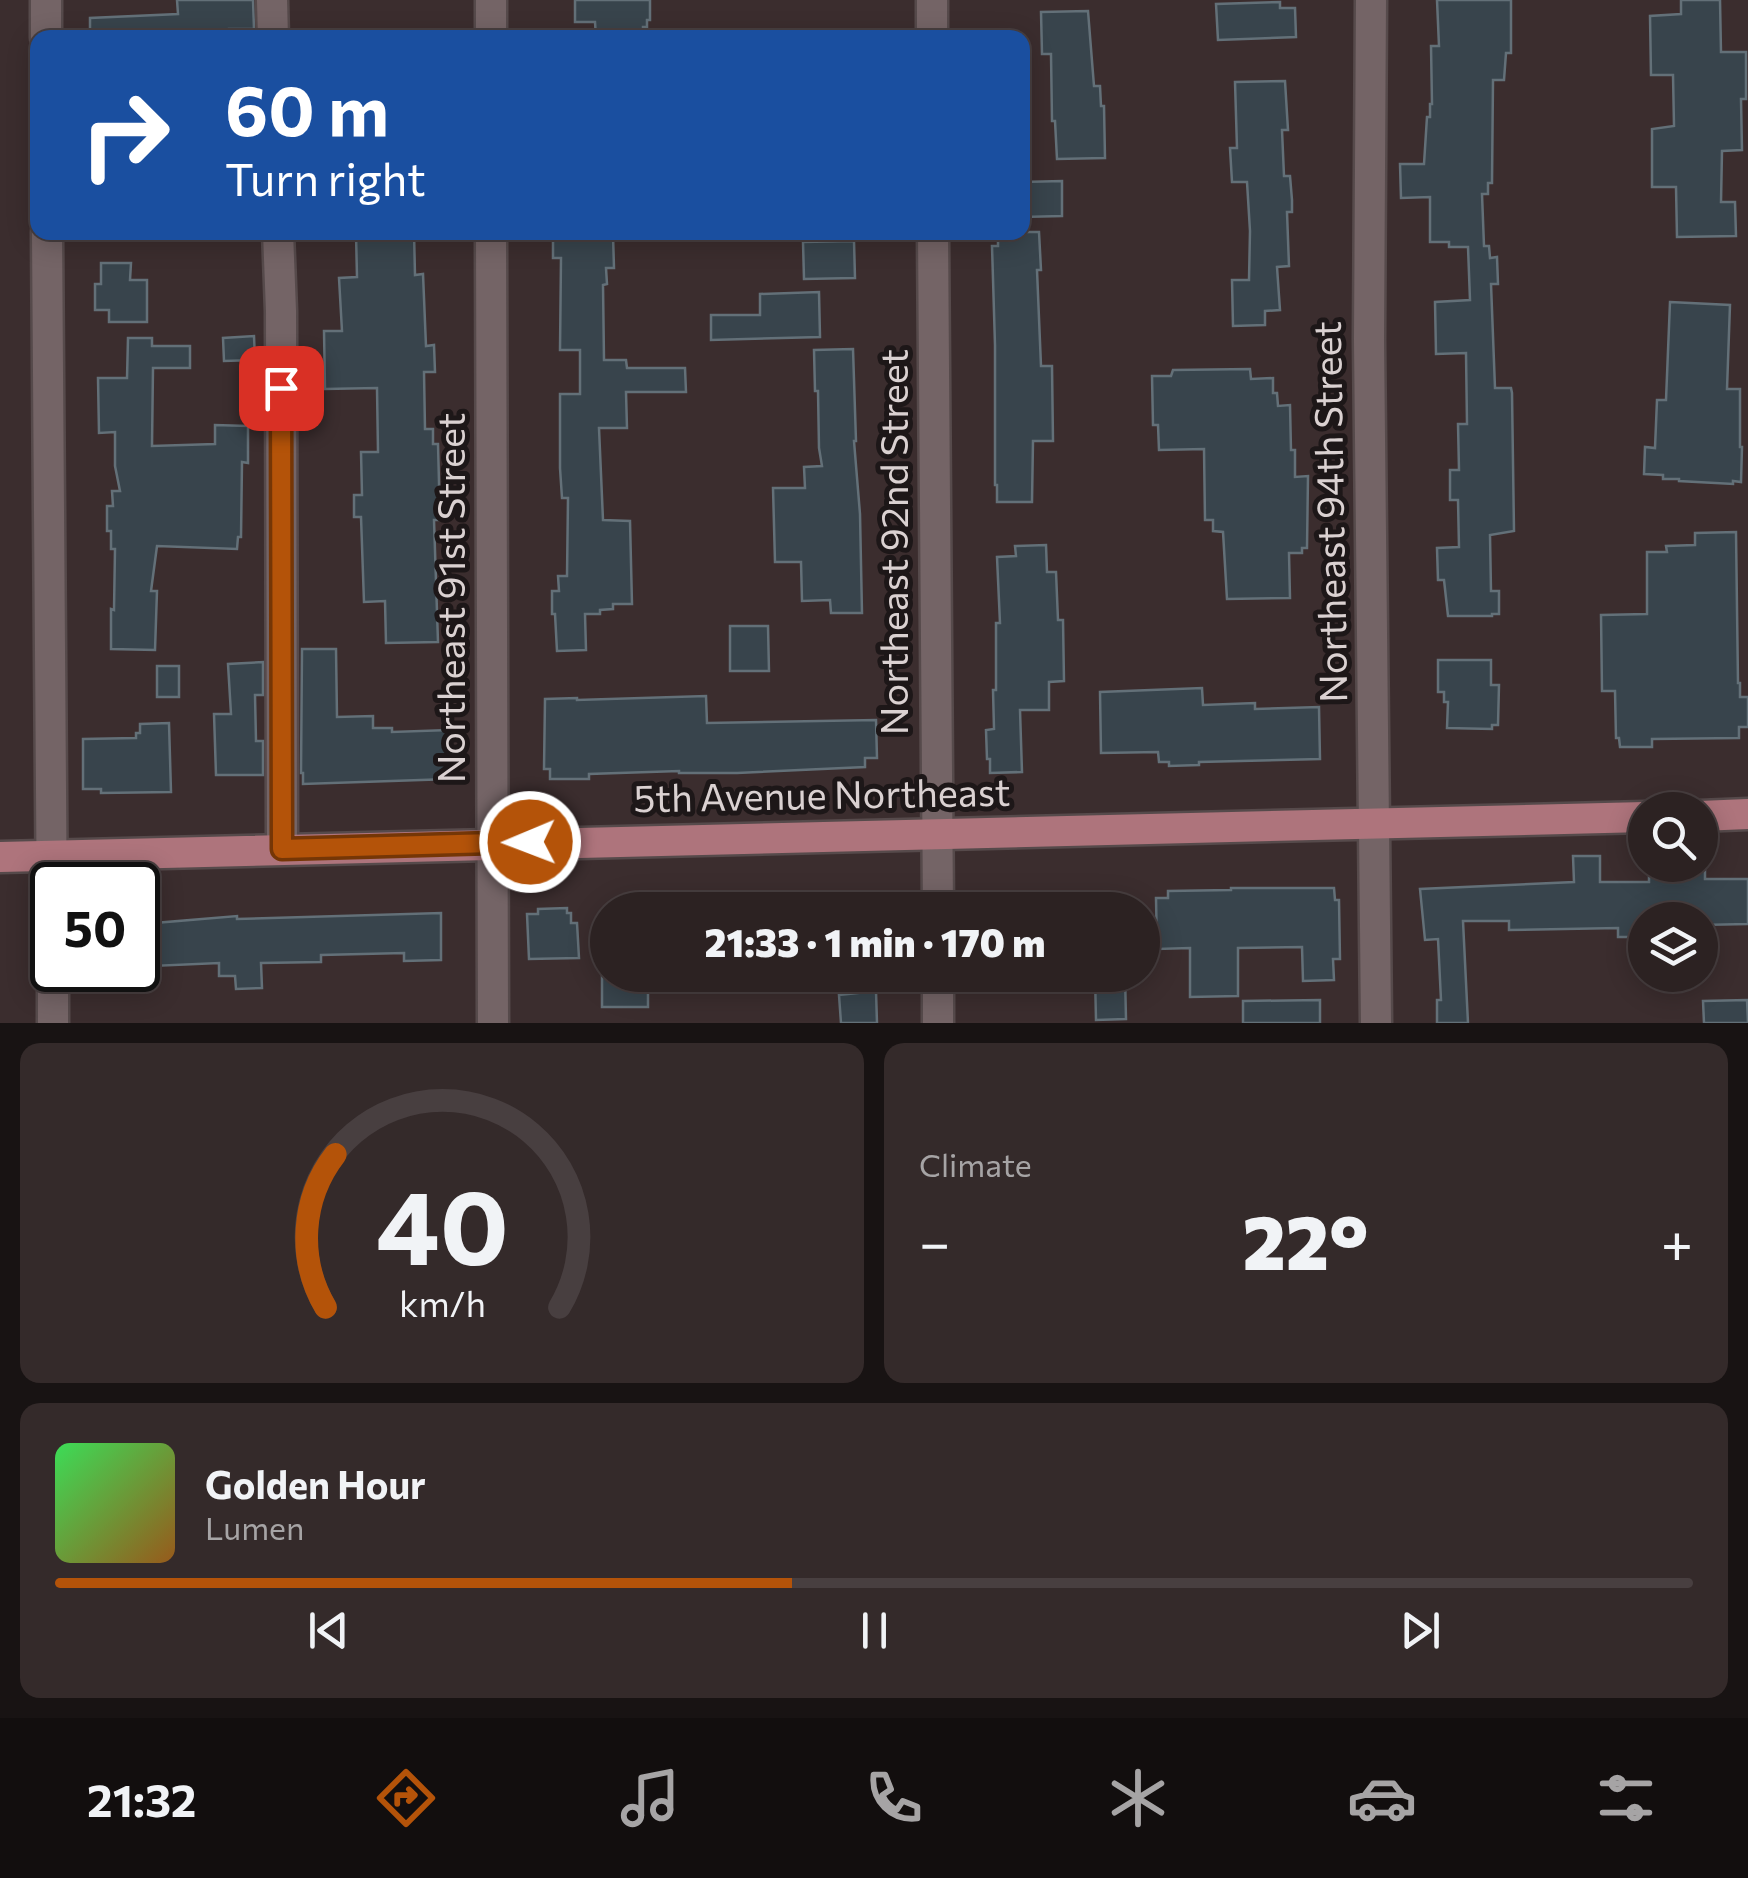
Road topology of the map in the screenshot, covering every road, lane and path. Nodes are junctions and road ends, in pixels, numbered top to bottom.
1 (46, 0) edge
2 (272, 0) edge
3 (491, 0) edge
4 (932, 0) edge
5 (1371, 0) edge
6 (46, 30) edge
7 (273, 30) edge
8 (491, 30) edge
9 (932, 30) edge
10 (48, 240) edge
11 (278, 240) edge
12 (491, 240) edge
13 (933, 240) edge
14 (1748, 814) edge
15 (1718, 815) edge
16 (1628, 818) edge
17 (1374, 825) junction
18 (937, 834) junction
19 (492, 843) junction
20 (282, 849) junction
21 (0, 856) edge
22 (52, 856) junction
23 (52, 862) edge
24 (938, 892) edge
25 (53, 992) edge
26 (938, 992) edge
27 (53, 1023) edge
28 (493, 1023) edge
29 (938, 1023) edge
30 (1376, 1023) edge

1 - 6 street
2 - 7 street
3 - 8 street
4 - 9 street
5 - 17 street, Northeast 94th Street
10 - 22 street
11 - 20 street
12 - 19 street, Northeast 91st Street
13 - 18 street, Northeast 92nd Street
14 - 15 main road
16 - 17 main road, 5th Avenue Northeast
17 - 18 main road, 5th Avenue Northeast
17 - 30 street, Northeast 94th Street
18 - 19 main road, 5th Avenue Northeast
18 - 24 street, Northeast 92nd Street
19 - 20 main road, 5th Avenue Northeast
19 - 28 street, Northeast 91st Street
20 - 22 main road, 5th Avenue Northeast
21 - 22 main road, 5th Avenue Northeast
22 - 23 street
25 - 27 street
26 - 29 street

